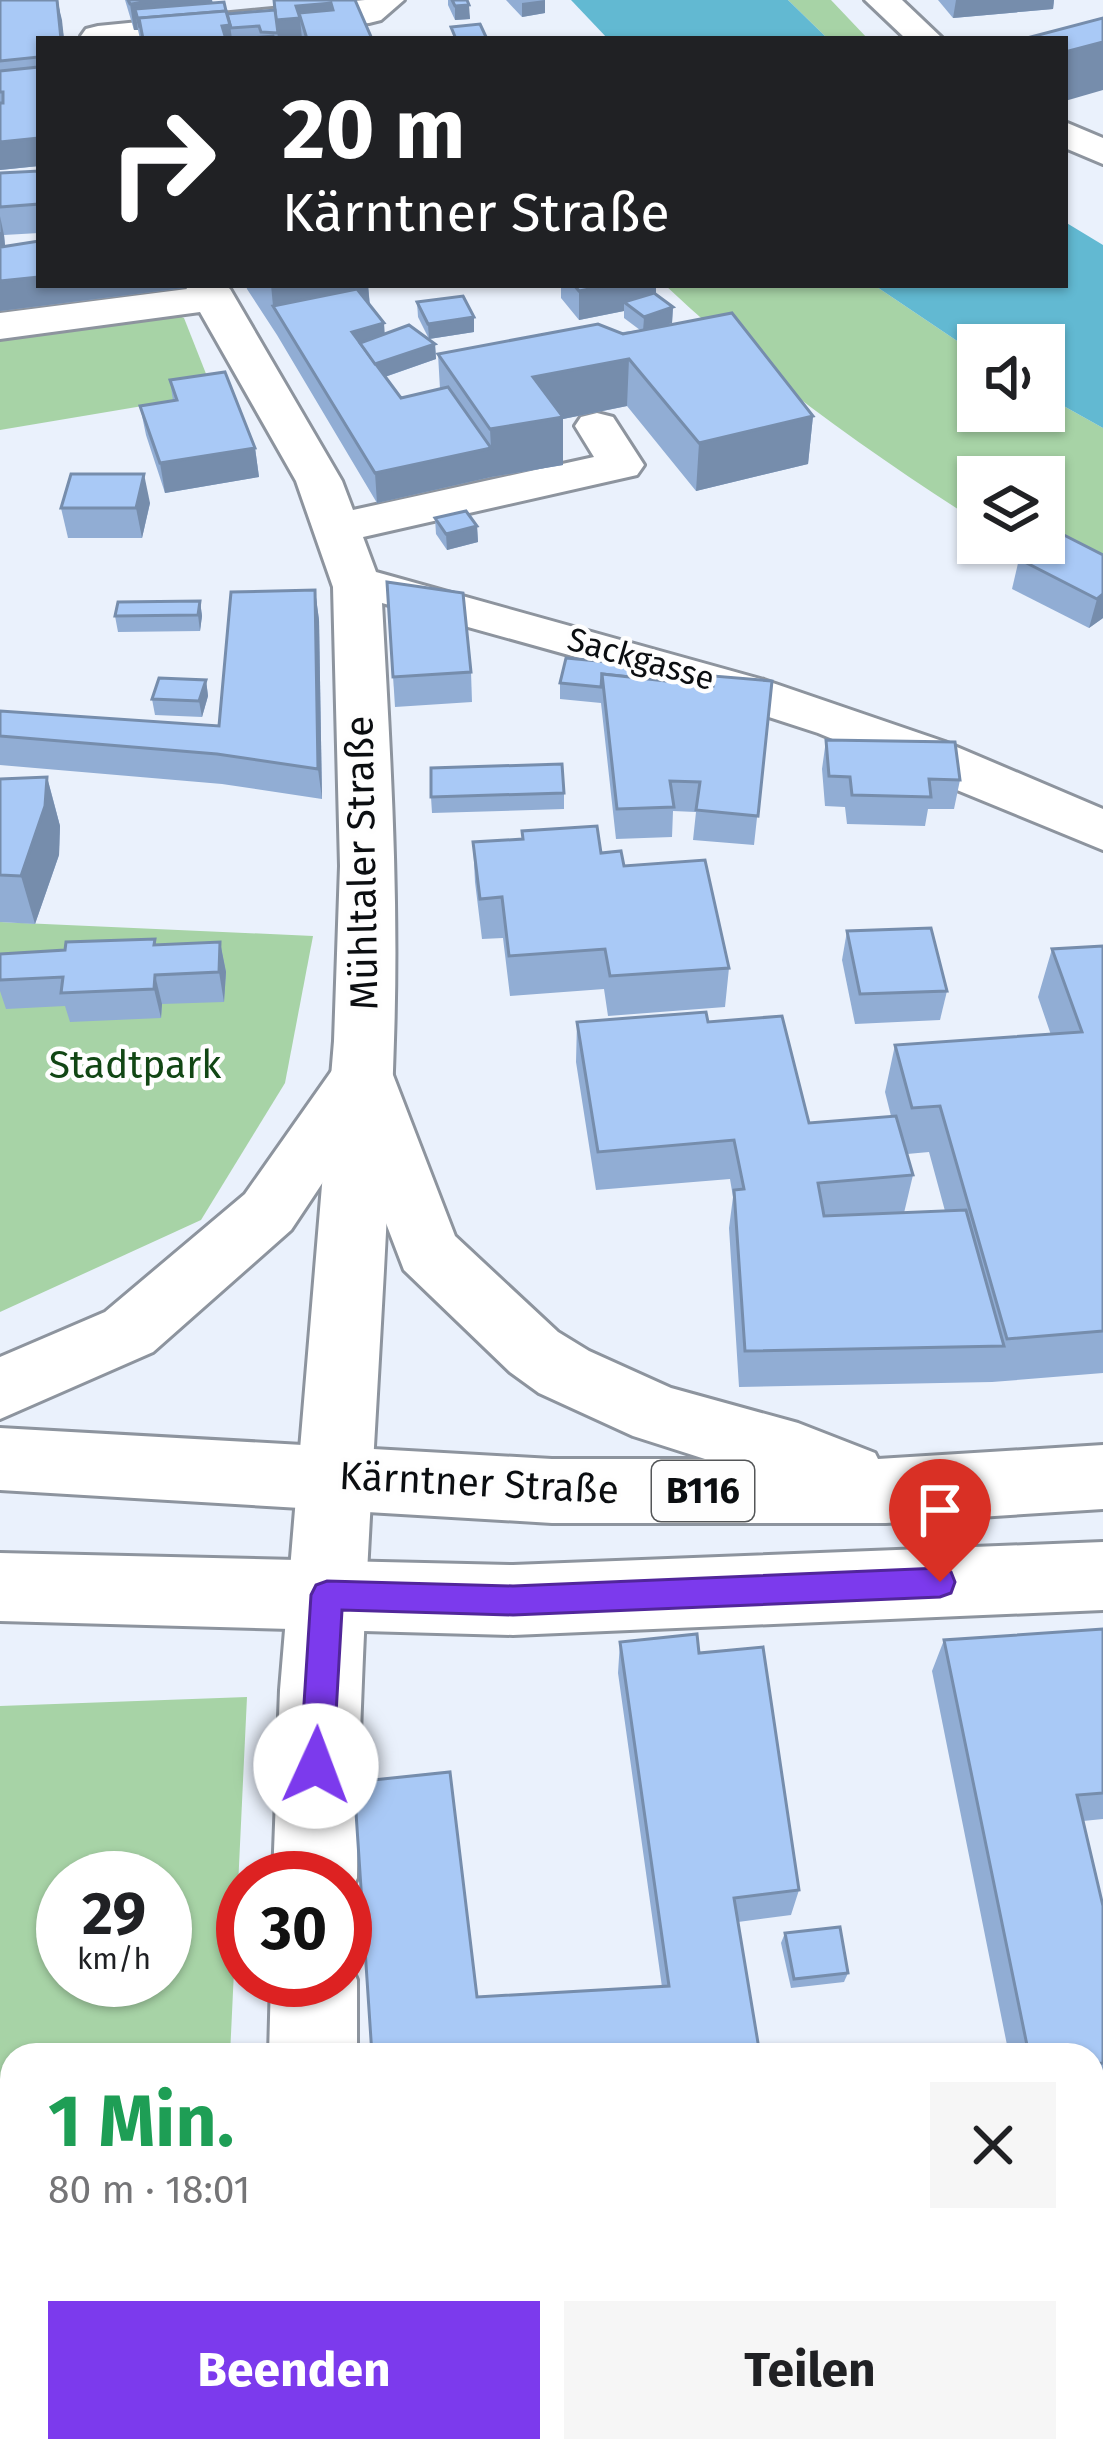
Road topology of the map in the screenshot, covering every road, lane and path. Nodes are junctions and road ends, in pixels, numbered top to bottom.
1 (91, 0) edge
2 (882, 0) edge
3 (383, 5) edge
4 (98, 36) edge
5 (115, 36) edge
6 (923, 36) edge
7 (1068, 134) edge
8 (1103, 152) edge
9 (210, 292) edge
10 (0, 326) edge
11 (597, 426) dead end
12 (338, 528) junction
13 (365, 586) junction
14 (623, 618) dead end
15 (1103, 831) edge
16 (362, 1075) junction
17 (0, 1388) edge
18 (0, 1459) edge
19 (335, 1477) junction
20 (1103, 1477) edge
21 (886, 1491) junction
22 (1103, 1576) edge
23 (0, 1587) edge
24 (327, 1595) junction
25 (316, 1851) edge
26 (314, 2007) edge
27 (313, 2043) edge

1 - 4 street
2 - 6 street
3 - 5 street
7 - 8 street
9 - 10 street
9 - 12 street, Mühltaler Straße
11 - 12 street
12 - 13 street, Mühltaler Straße
13 - 14 street, Sackgasse
13 - 15 street, Sackgasse
13 - 16 street, Mühltaler Straße
16 - 17 street
16 - 19 street, Mühltaler Straße
16 - 21 street
18 - 19 street, Kärntner Straße / B116
19 - 21 street, Kärntner Straße / B116
19 - 24 street, Mühltaler Straße
20 - 21 street, Kärntner Straße / B116
22 - 24 street
23 - 24 street
24 - 25 street, Mühltaler Straße
26 - 27 street

